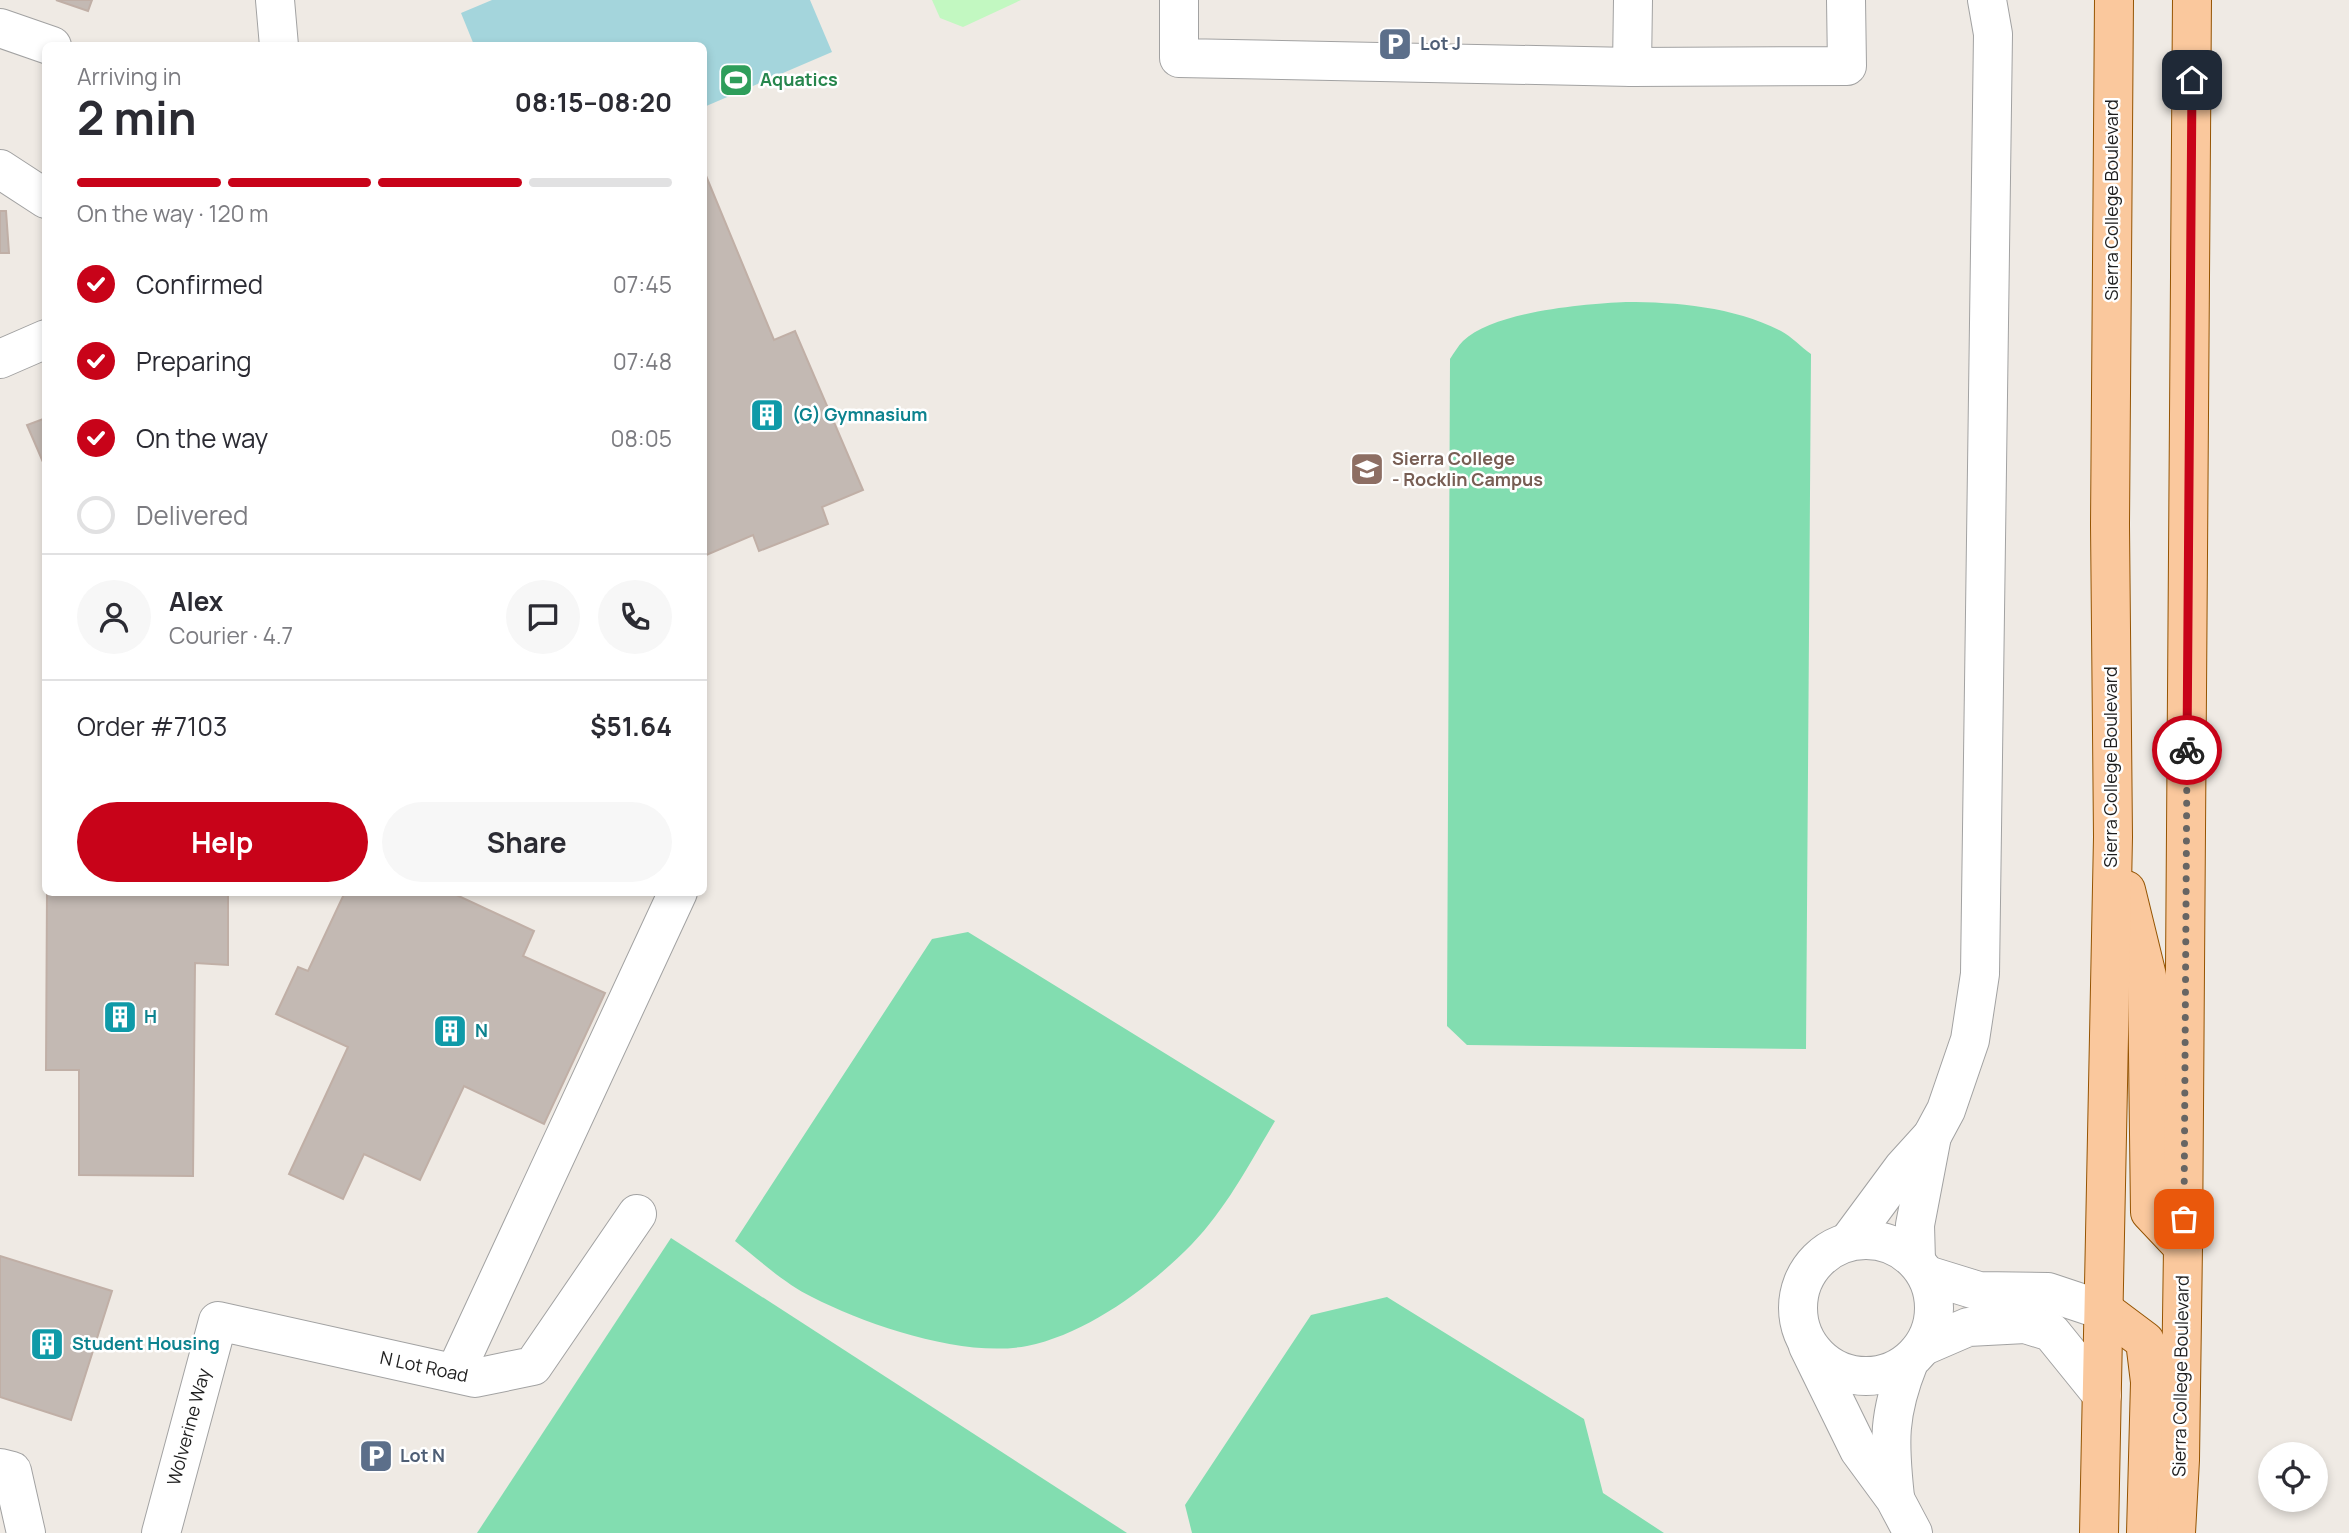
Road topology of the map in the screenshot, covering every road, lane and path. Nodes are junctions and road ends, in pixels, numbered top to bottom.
1 (275, 0) edge
2 (1179, 0) edge
3 (1633, 0) edge
4 (1846, 0) edge
5 (1987, 0) edge
6 (2114, 0) edge
7 (2167, 0) edge
8 (2192, 0) edge
9 (0, 28) edge
10 (279, 42) edge
11 (42, 43) edge
12 (1632, 67) junction
13 (2192, 106) junction
14 (0, 169) edge
15 (42, 196) edge
16 (42, 341) edge
17 (0, 359) edge
18 (2113, 836) junction
19 (676, 896) edge
20 (1932, 1136) junction
21 (636, 1214) dead end
22 (1849, 1241) junction
23 (2183, 1247) junction
24 (1921, 1268) junction
25 (2105, 1311) junction
26 (218, 1321) joint
27 (1802, 1333) junction
28 (1916, 1354) junction
29 (455, 1373) junction
30 (2102, 1395) junction
31 (0, 1468) edge
32 (1895, 1499) junction
33 (26, 1533) edge
34 (161, 1533) edge
35 (1913, 1533) edge
36 (2099, 1533) edge
37 (2146, 1533) edge
38 (2176, 1533) edge

1 - 10 street
2 - 12 street
3 - 12 street
4 - 12 street
5 - 20 street
6 - 18 main road, Sierra College Boulevard
7 - 13 main road
8 - 13 main road, Sierra College Boulevard
9 - 11 street
13 - 23 main road, Sierra College Boulevard
14 - 15 street
16 - 17 street
18 - 23 main road
18 - 25 main road, Sierra College Boulevard
19 - 29 street
20 - 22 street
20 - 24 street
21 - 29 street, N Lot Road
22 - 24 street
22 - 27 street
23 - 38 main road, Sierra College Boulevard
24 - 25 street
24 - 28 street
25 - 30 main road, Sierra College Boulevard
25 - 37 main road
26 - 29 street, N Lot Road
26 - 34 street, Wolverine Way
27 - 28 street
27 - 32 street
28 - 30 street
28 - 32 street
30 - 36 main road, Sierra College Boulevard
31 - 33 street
32 - 35 street

